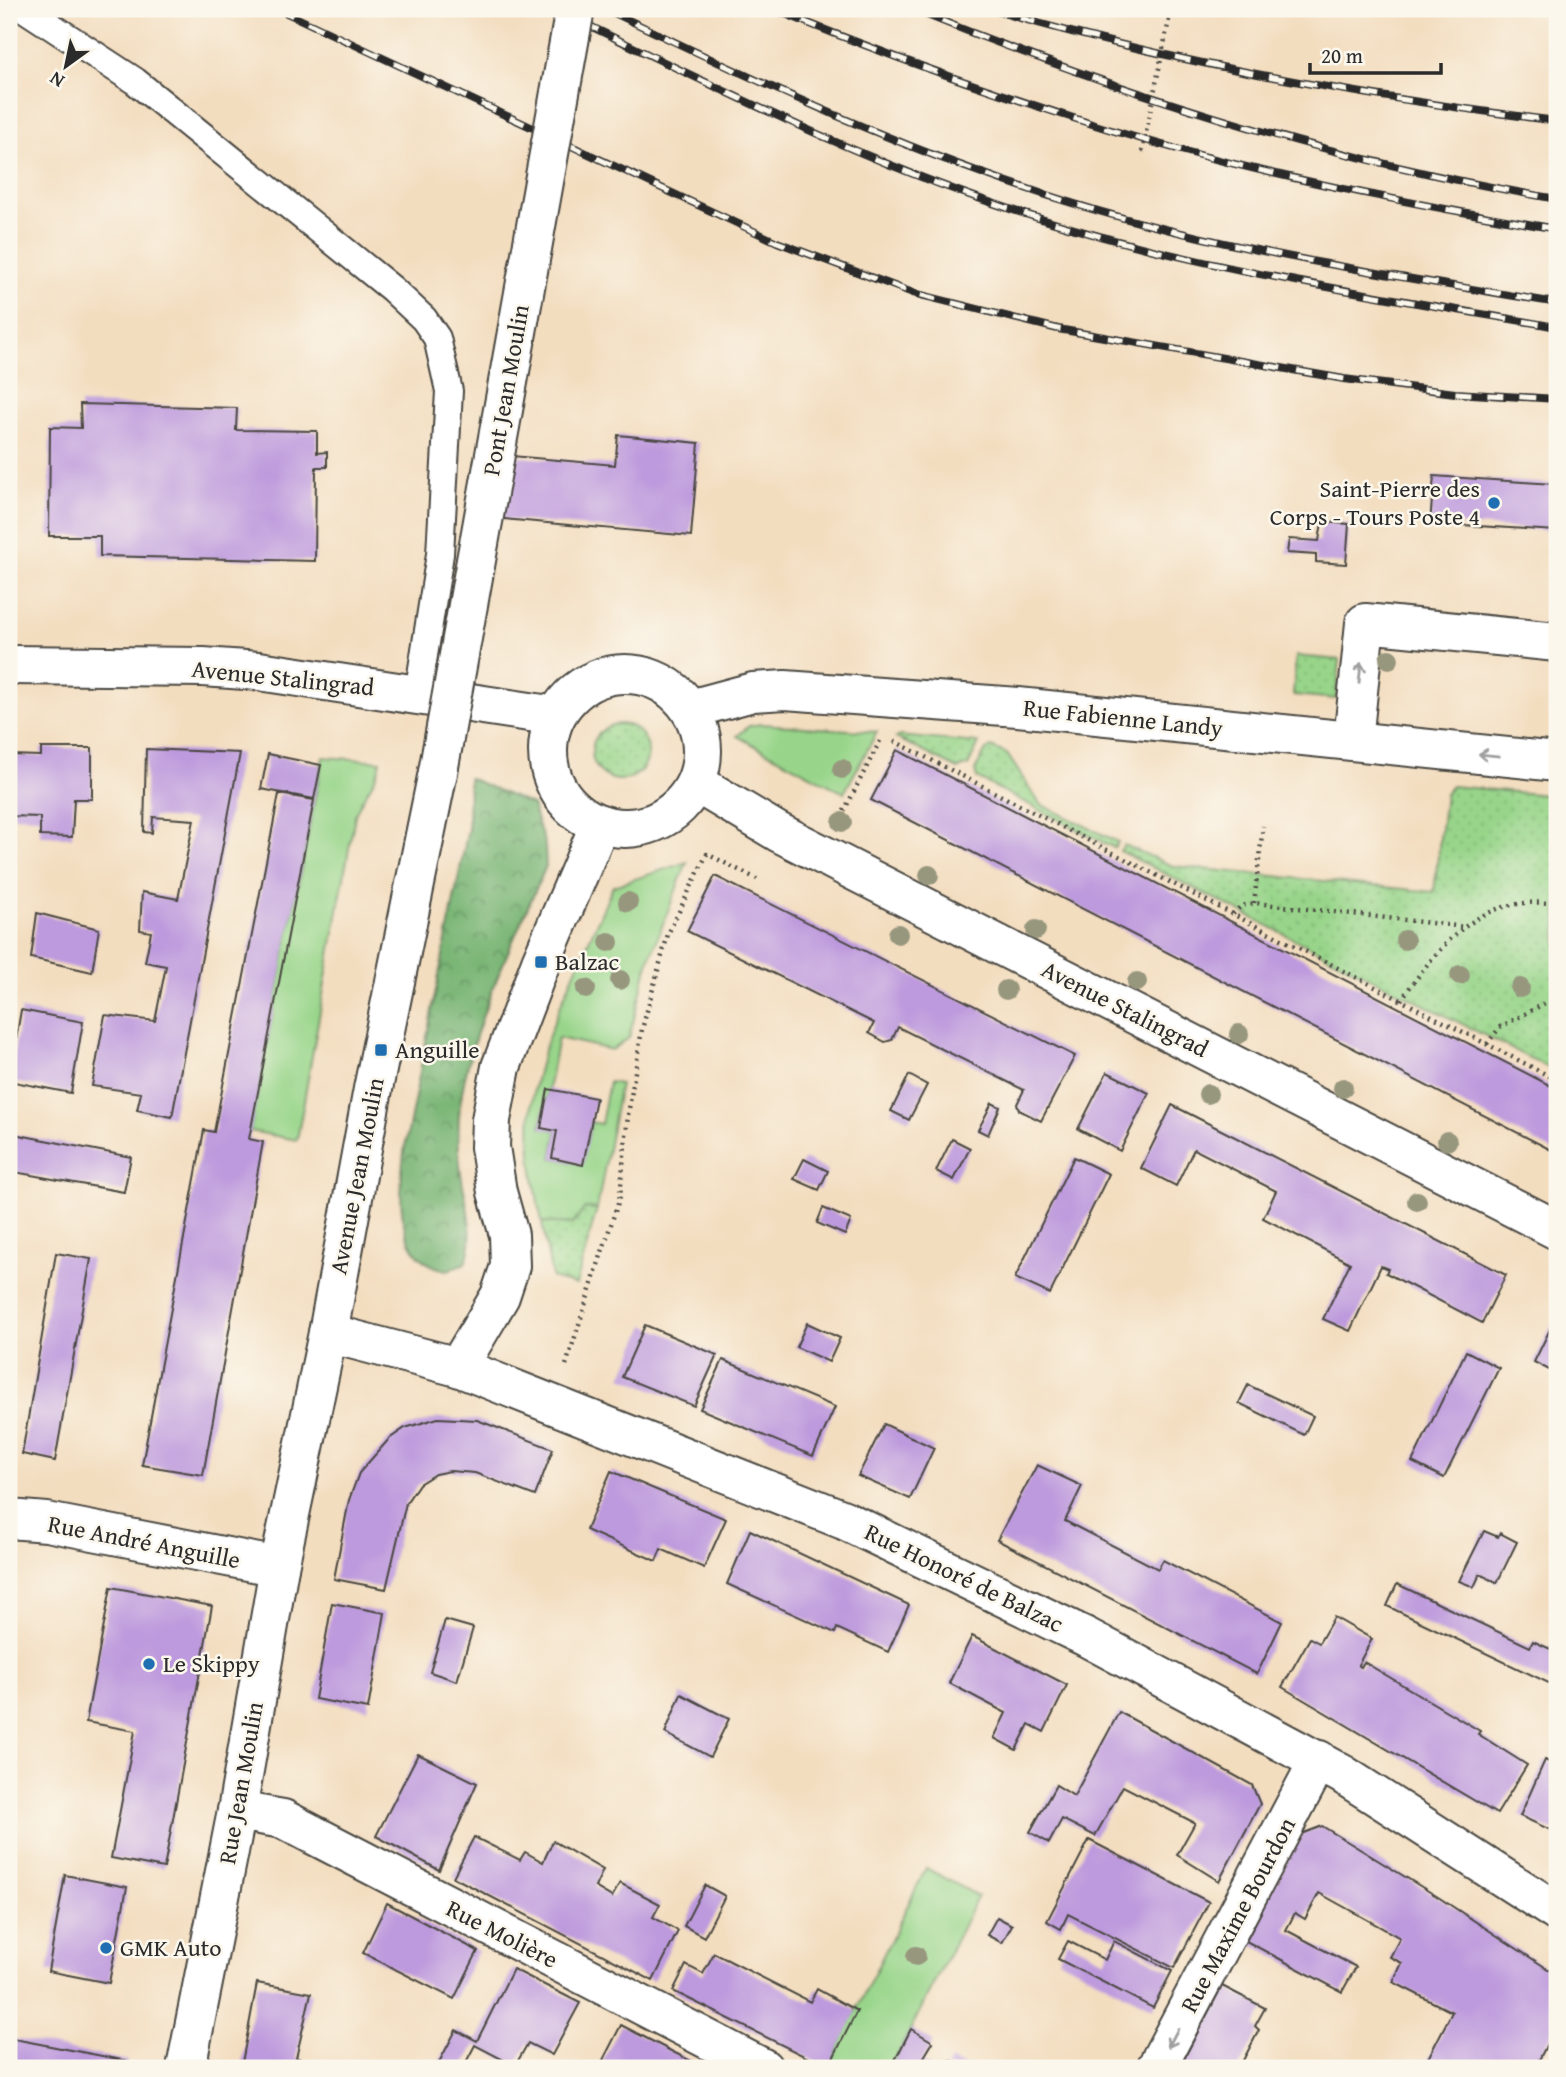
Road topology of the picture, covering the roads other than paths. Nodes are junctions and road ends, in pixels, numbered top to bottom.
1 (25, 9) edge
2 (575, 9) edge
3 (1557, 642) edge
4 (9, 665) edge
5 (418, 694) junction
6 (690, 709) junction
7 (556, 716) junction
8 (1353, 741) junction
9 (1557, 762) edge
10 (438, 772) joint
11 (696, 783) junction
12 (600, 824) junction
13 (1557, 1230) edge
14 (328, 1333) junction
15 (458, 1367) junction
16 (9, 1519) edge
17 (279, 1567) junction
18 (1319, 1760) junction
19 (237, 1811) junction
20 (1557, 1912) edge
21 (186, 2068) edge
22 (763, 2068) edge
23 (1156, 2068) edge

1 - 5 lane
2 - 10 street, Pont Jean Moulin, bridge
8 -> 3 street
4 - 5 street, Avenue Stalingrad
5 - 7 street, Avenue Stalingrad
6 - 7 street
6 - 8 street, Rue Fabienne Landy
6 - 11 street
7 - 12 street
9 -> 8 street, Rue Fabienne Landy
10 - 14 street, Avenue Jean Moulin
11 - 12 street
11 - 13 street, Avenue Stalingrad
12 - 15 street
14 - 15 street, Rue Honoré de Balzac
14 - 17 street, Rue Jean Moulin
15 - 18 street, Rue Honoré de Balzac
16 - 17 street, Rue André Anguille
17 - 19 street, Rue Jean Moulin
18 - 20 street, Rue Honoré de Balzac
18 -> 23 street, Rue Maxime Bourdon
19 - 21 street, Rue Jean Moulin
19 - 22 street, Rue Molière

